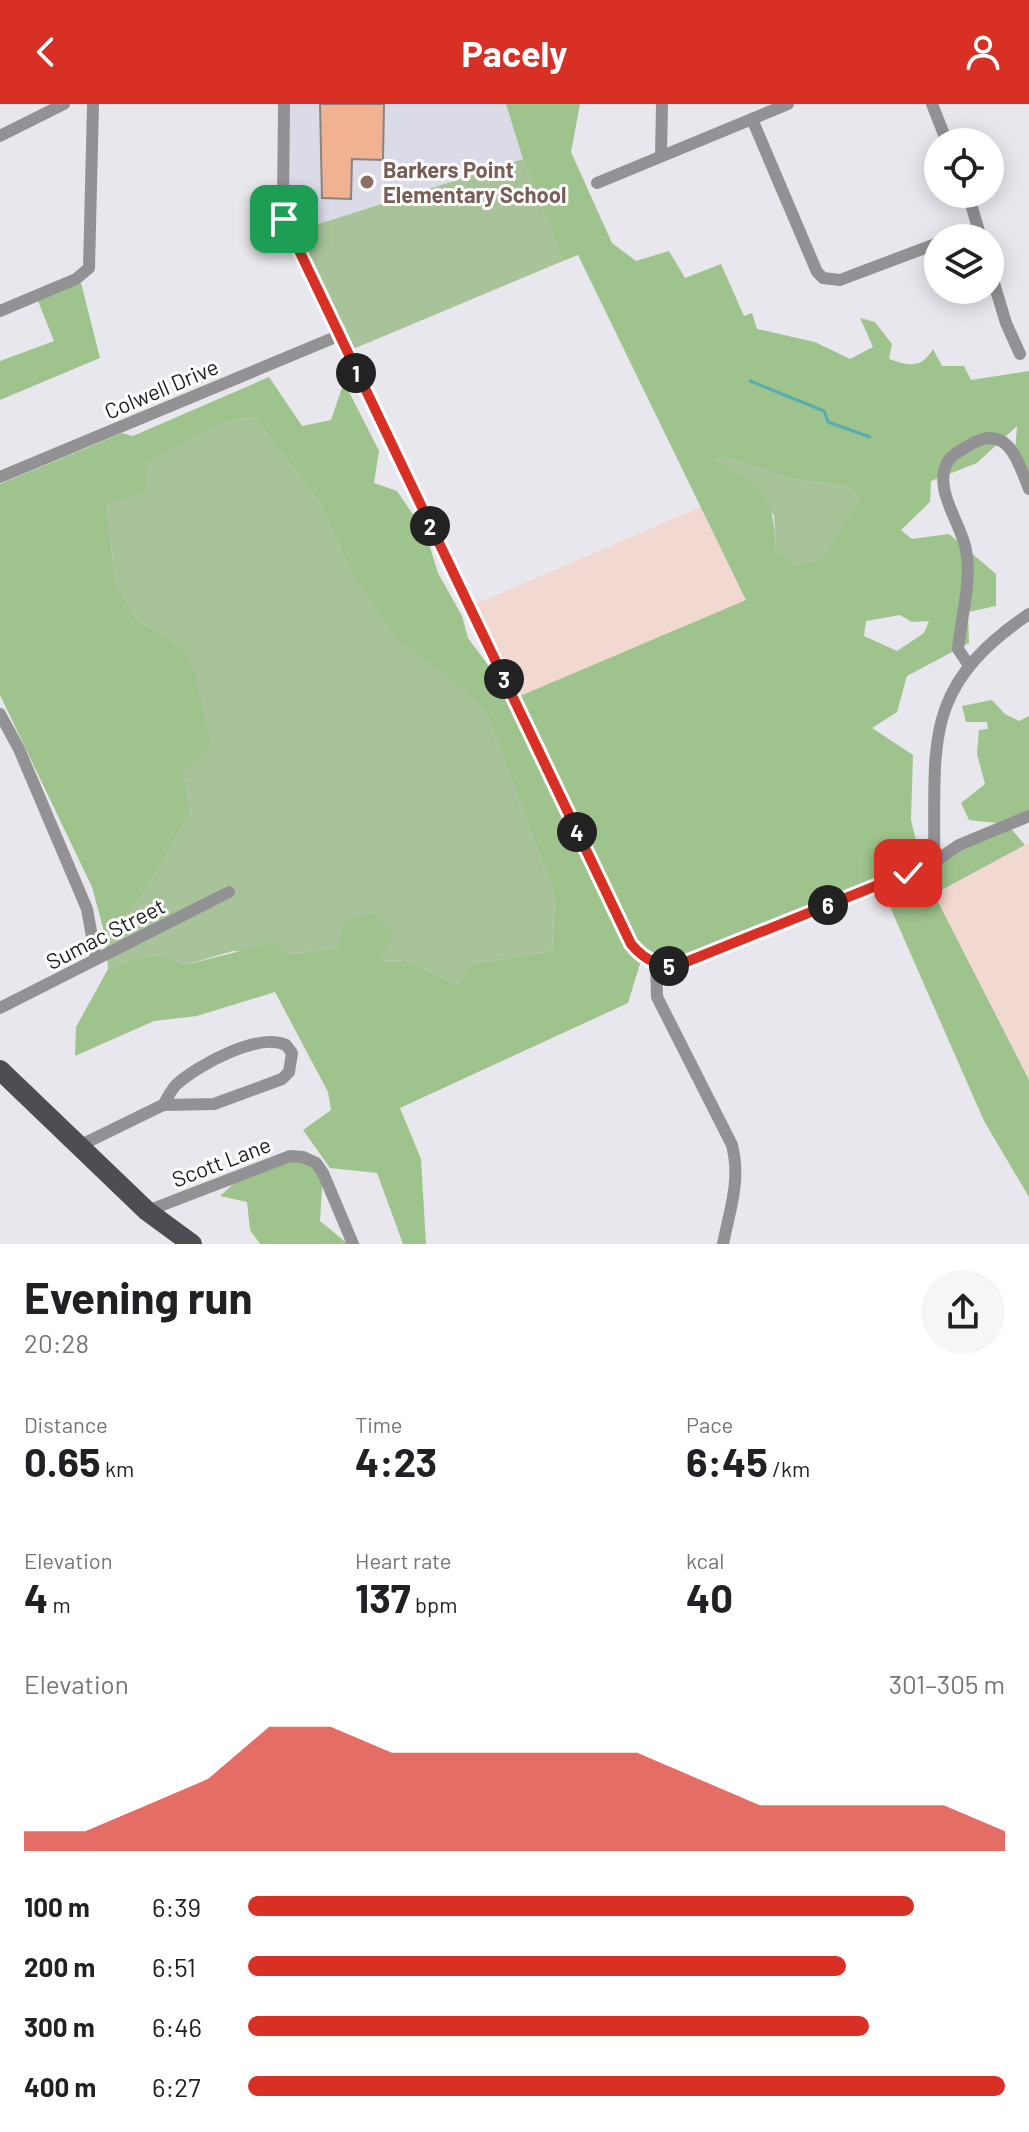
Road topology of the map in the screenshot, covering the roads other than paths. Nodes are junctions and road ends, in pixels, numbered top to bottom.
1 (64, 104) edge
2 (93, 104) edge
3 (284, 104) edge
4 (662, 104) edge
5 (788, 104) edge
6 (932, 104) edge
7 (752, 119) junction
8 (941, 128) edge
9 (0, 136) edge
10 (661, 155) junction
11 (597, 183) dead end
12 (924, 248) edge
13 (1000, 304) edge
14 (0, 311) edge
15 (338, 336) junction
16 (1020, 354) dead end
17 (0, 477) edge
18 (1029, 489) edge
19 (1029, 614) edge
20 (968, 664) junction
21 (0, 714) edge
22 (1029, 816) edge
23 (934, 862) junction
24 (229, 892) dead end
25 (96, 959) junction
26 (656, 964) junction
27 (0, 1008) edge
28 (0, 1070) edge
29 (163, 1105) junction
30 (77, 1147) junction
31 (147, 1211) junction
32 (174, 1244) edge
33 (192, 1244) edge
34 (353, 1244) edge
35 (723, 1244) edge

1 - 9 street
2 - 14 street
3 - 15 street
4 - 10 street
5 - 7 street
6 - 8 street
7 - 10 street
7 - 12 street
10 - 11 street
13 - 16 street
15 - 17 street, Colwell Drive
15 - 26 street
18 - 20 street
19 - 20 street
20 - 23 street
21 - 25 street
22 - 23 street
23 - 26 street
24 - 25 street, Sumac Street
25 - 27 street, Sumac Street
26 - 35 street
28 - 30 main road
29 - 29 street
29 - 30 street
30 - 31 main road
31 - 32 main road
31 - 33 main road
31 - 34 street, Scott Lane

